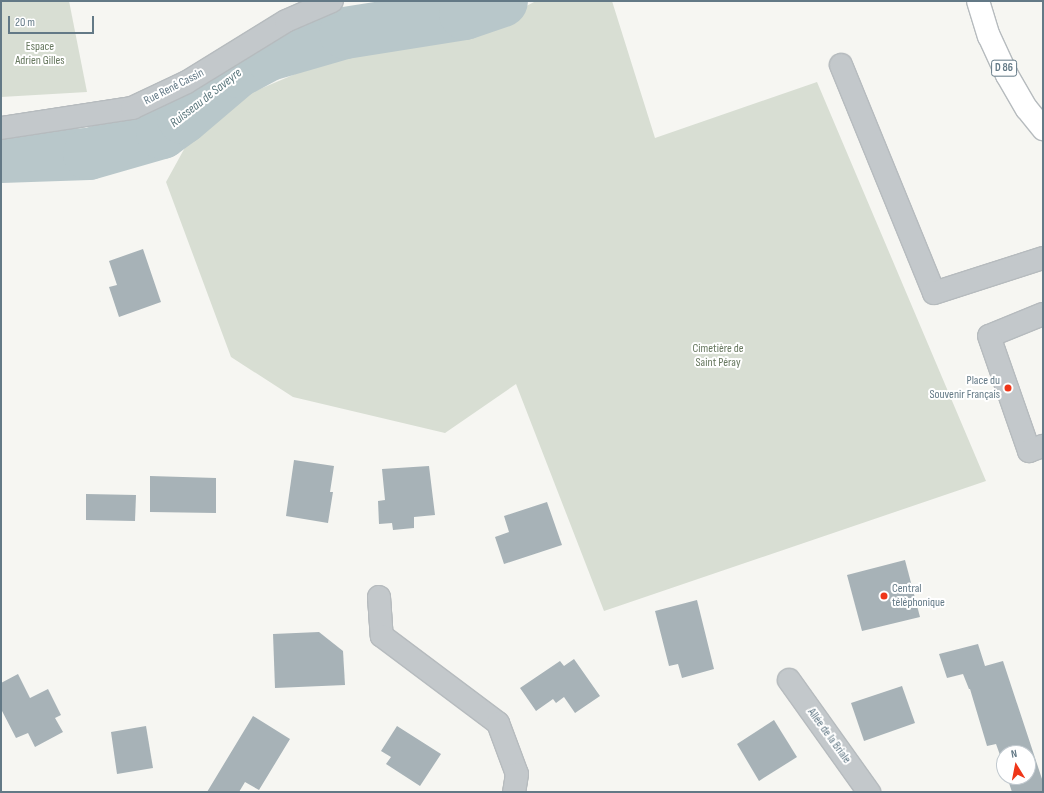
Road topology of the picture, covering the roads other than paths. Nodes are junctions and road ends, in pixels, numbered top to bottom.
1 (332, 1) edge
2 (978, 1) edge
3 (842, 65) dead end
4 (1, 128) edge
5 (1043, 129) edge
6 (1043, 258) edge
7 (1043, 314) edge
8 (1043, 446) edge
9 (379, 597) dead end
10 (789, 680) dead end
11 (514, 792) edge
12 (869, 792) edge

1 - 4 street, Rue René Cassin
2 - 5 main road, D 86
3 - 6 street
7 - 8 street
9 - 11 street
10 - 12 street, Allée de la Briale

